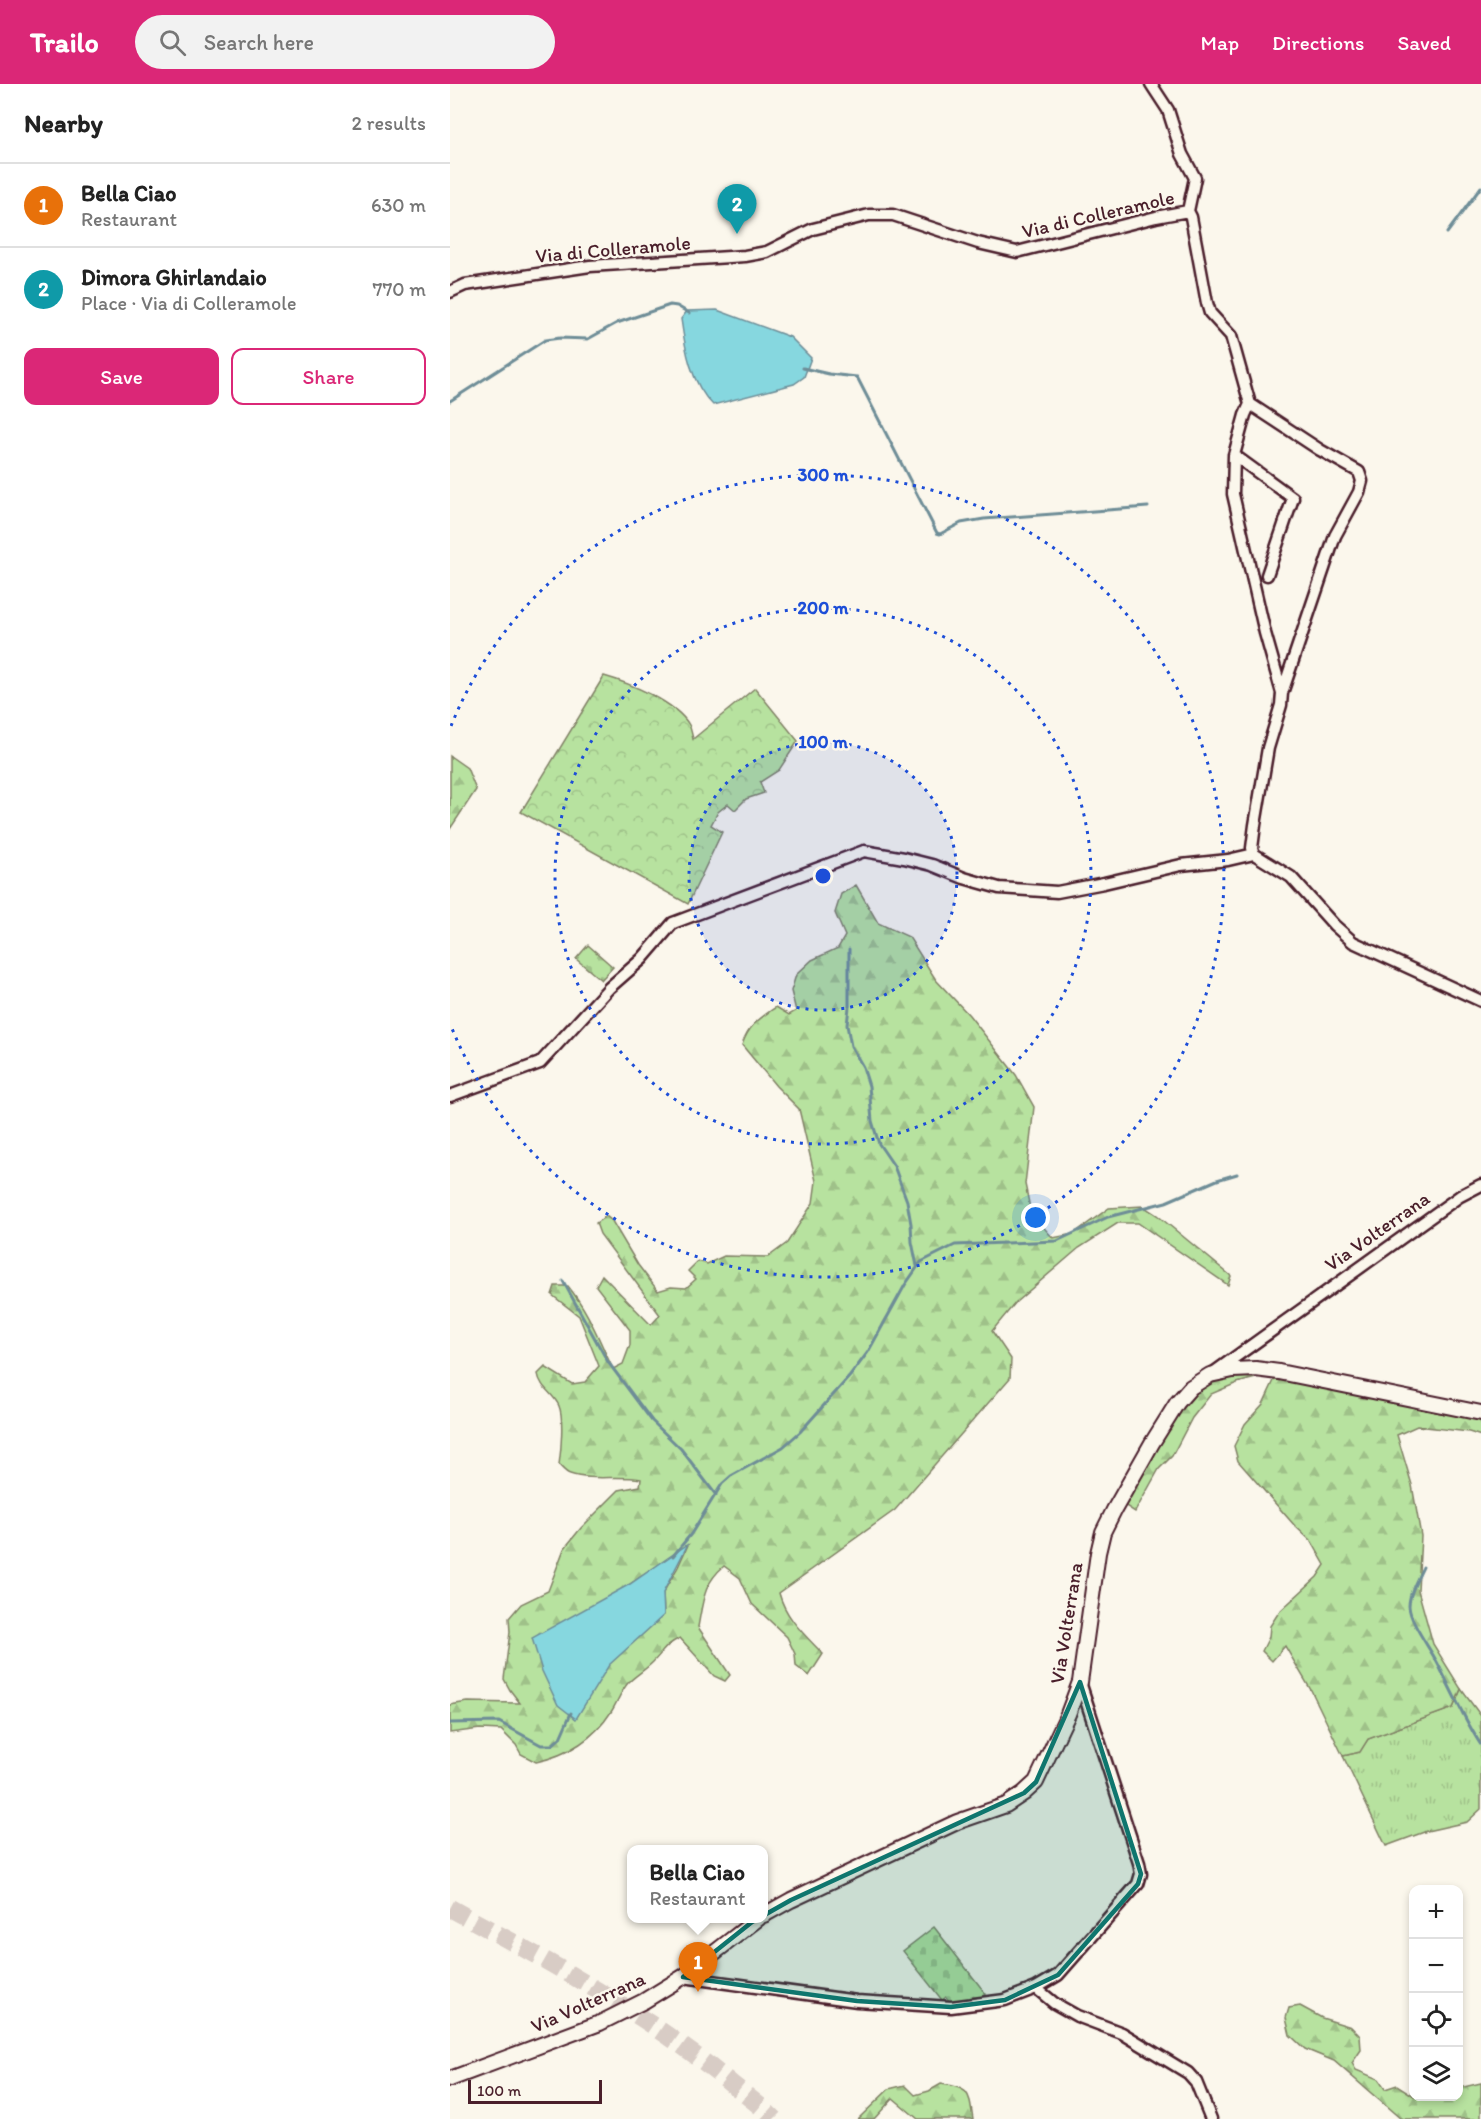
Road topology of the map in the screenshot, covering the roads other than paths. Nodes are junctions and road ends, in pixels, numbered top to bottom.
1 (1151, 84) edge
2 (1188, 211) junction
3 (450, 292) edge
4 (1250, 404) junction
5 (1234, 455) junction
6 (1268, 575) dead end
7 (1282, 693) junction
8 (1254, 854) junction
9 (1481, 1001) edge
10 (450, 1096) edge
11 (1481, 1185) edge
12 (1210, 1375) junction
13 (1481, 1413) edge
14 (1080, 1682) junction
15 (768, 1914) edge
16 (753, 1923) edge
17 (683, 1977) junction
18 (1036, 1988) junction
19 (450, 2079) edge
20 (1211, 2119) edge

1 - 2 street
2 - 3 street, Via di Colleramole
2 - 4 street, Via di Colleramole
4 - 5 street
4 - 7 street
5 - 6 street
5 - 7 street
7 - 8 street
8 - 9 street
8 - 10 street
11 - 12 street, Via Volterrana
12 - 13 main road, Via Volterrana
12 - 14 main road, Via Volterrana
14 - 15 main road, Via Volterrana
14 - 18 street
16 - 17 main road, Via Volterrana
17 - 18 street
17 - 19 main road, Via Volterrana
18 - 20 street

